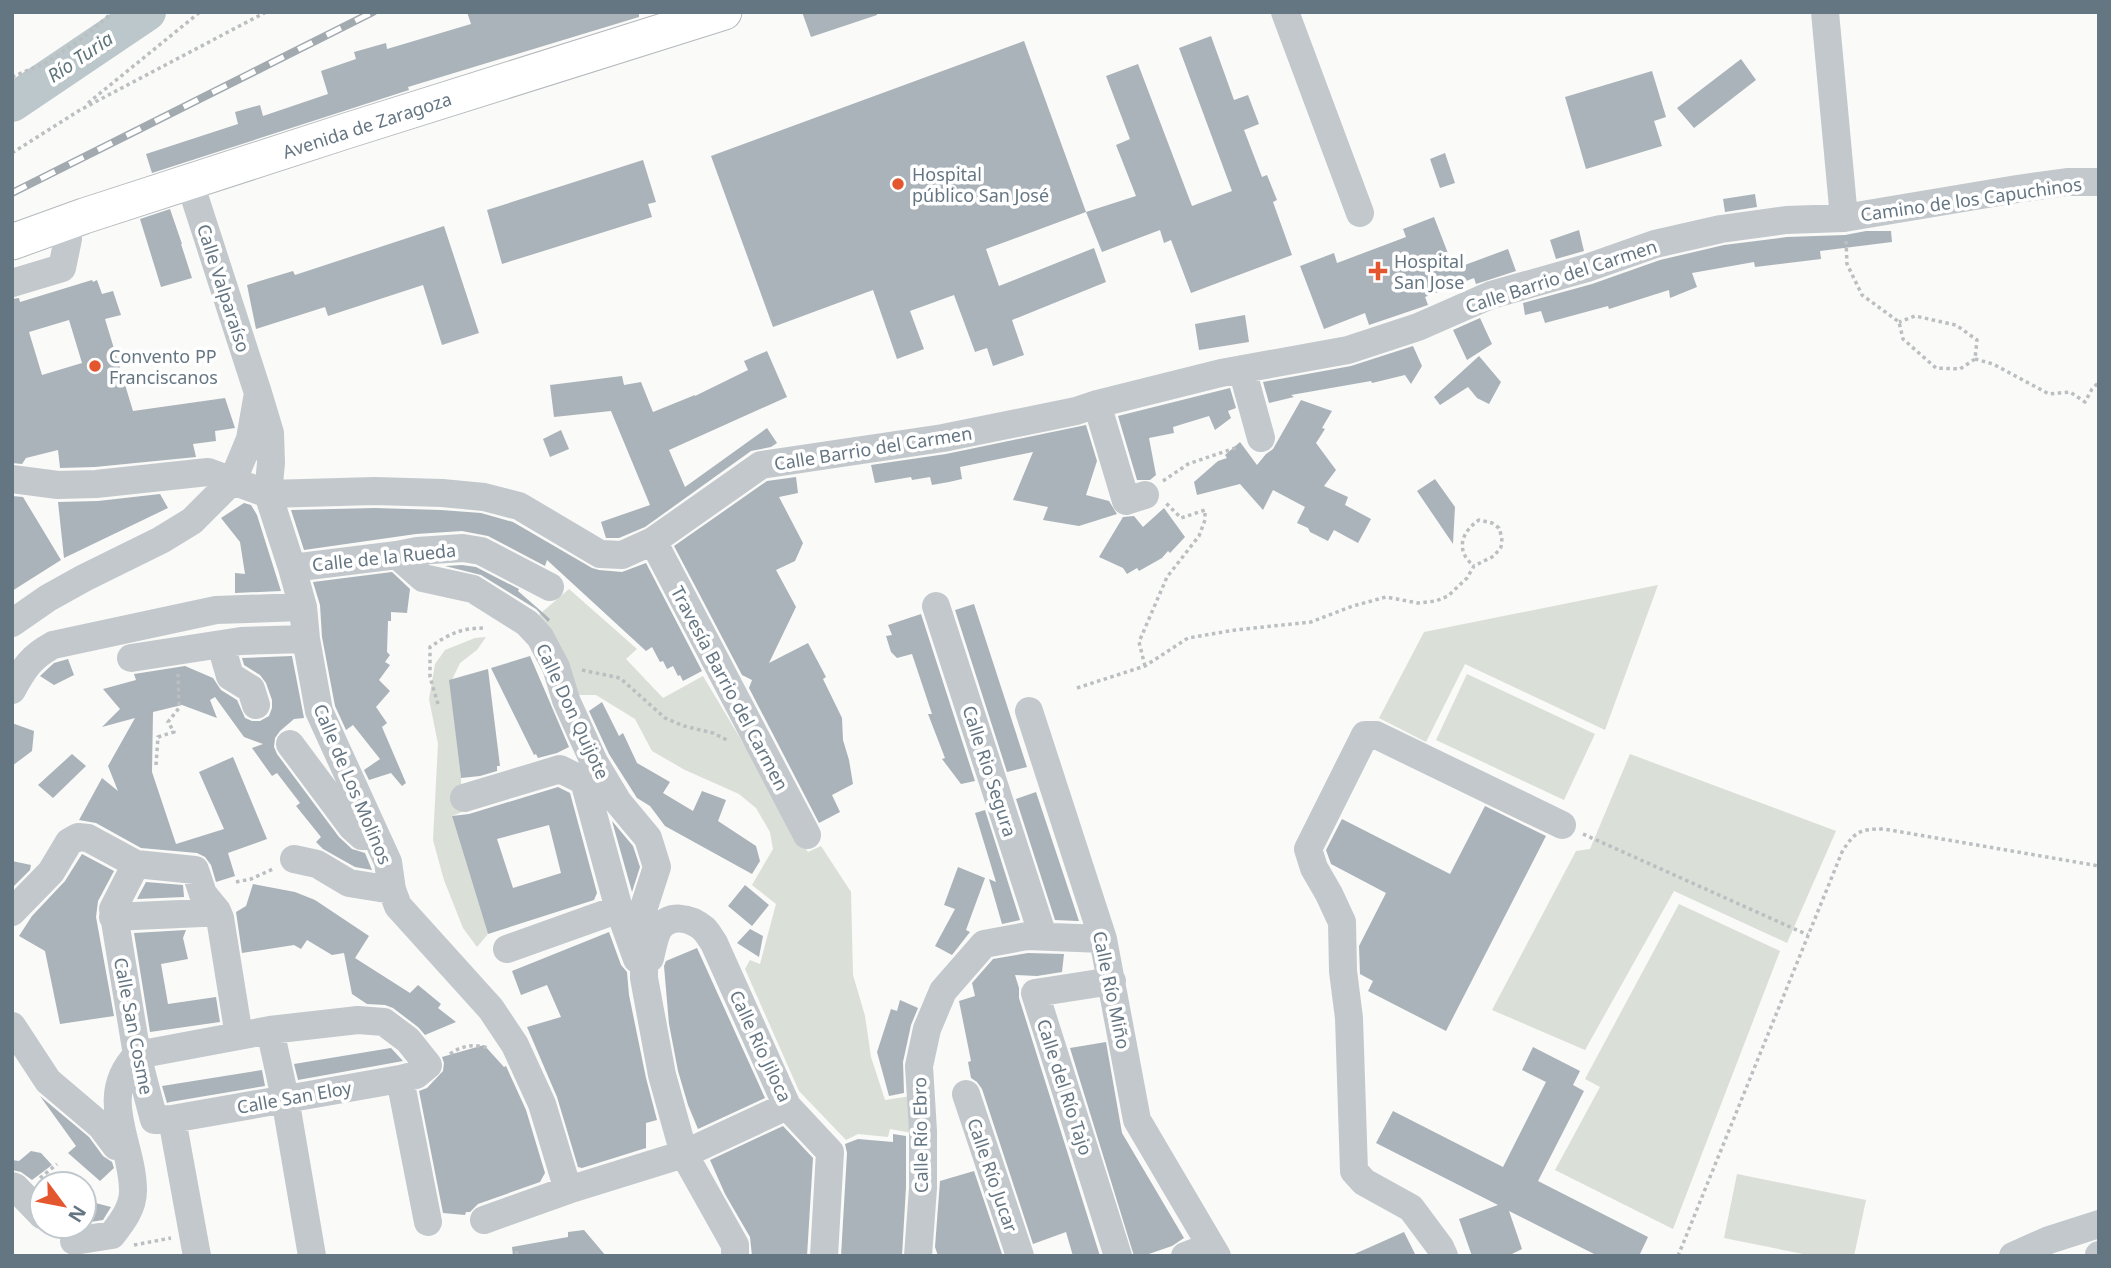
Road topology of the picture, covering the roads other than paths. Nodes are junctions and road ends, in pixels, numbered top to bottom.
1 (724, 12) edge
2 (1285, 12) edge
3 (1825, 12) edge
4 (2099, 182) edge
5 (190, 183) junction
6 (1360, 213) dead end
7 (1844, 218) junction
8 (61, 225) junction
9 (12, 242) edge
10 (12, 283) edge
11 (1242, 369) junction
12 (258, 393) junction
13 (1097, 404) junction
14 (1261, 438) road end
15 (179, 475) junction
16 (12, 480) edge
17 (233, 481) junction
18 (268, 494) junction
19 (1145, 495) road end
20 (192, 521) junction
21 (653, 541) junction
22 (397, 555) junction
23 (292, 568) junction
24 (550, 587) dead end
25 (936, 606) dead end
26 (303, 607) junction
27 (12, 623) edge
28 (306, 639) junction
29 (221, 645) junction
30 (131, 659) dead end
31 (12, 690) edge
32 (256, 705) dead end
33 (1029, 711) dead end
34 (290, 744) dead end
35 (464, 798) dead end
36 (1562, 825) road end
37 (807, 835) dead end
38 (376, 836) junction
39 (294, 859) road end
40 (136, 864) junction
41 (392, 890) junction
42 (620, 909) junction
43 (217, 911) junction
44 (12, 912) edge
45 (113, 917) junction
46 (1044, 936) junction
47 (1103, 939) junction
48 (507, 949) dead end
49 (644, 978) junction
50 (1112, 981) junction
51 (12, 1026) edge
52 (270, 1030) junction
53 (239, 1036) junction
54 (137, 1055) junction
55 (414, 1073) junction
56 (966, 1094) dead end
57 (285, 1098) junction
58 (787, 1106) junction
59 (172, 1119) junction
60 (125, 1146) junction
61 (684, 1154) junction
62 (26, 1183) edge
63 (568, 1190) junction
64 (28, 1200) edge
65 (484, 1220) dead end
66 (428, 1222) dead end
67 (2099, 1224) edge
68 (64, 1241) edge
69 (1214, 1251) edge
70 (197, 1256) edge
71 (312, 1256) edge
72 (735, 1256) edge
73 (824, 1256) edge
74 (918, 1256) edge
75 (1020, 1256) edge
76 (1118, 1256) edge
77 (1185, 1256) edge
78 (1444, 1256) edge
79 (2013, 1256) edge

1 - 5 main road, Avenida de Zaragoza
2 - 6 street
3 - 7 street
4 - 7 street, Camino de los Capuchinos
5 - 8 main road, Avenida de Zaragoza
5 - 12 street, Calle Valparaíso
7 - 11 street, Calle Barrio del Carmen
8 - 9 main road, Avenida de Zaragoza
8 - 10 street
11 - 13 street, Calle Barrio del Carmen
11 - 14 street
12 - 17 street, Calle Valparaíso
12 - 18 street, Calle Valparaíso
13 - 19 street
13 - 21 street, Calle Barrio del Carmen
15 - 16 street
15 - 17 street
15 - 20 street
17 - 18 street
17 - 20 street, Calle Valparaíso
18 - 21 street, Calle Barrio del Carmen
18 - 23 street, Calle de Los Molinos
20 - 27 street, Calle Valparaíso
21 - 37 street, Travesía Barrio del Carmen
22 - 23 street, Calle de la Rueda
22 - 24 street, Calle de la Rueda
22 - 49 street, Calle Don Quijote
23 - 26 street, Calle de Los Molinos
25 - 46 street, Calle Rio Segura
26 - 28 street, Calle de Los Molinos
26 - 31 street
28 - 29 street
28 - 38 street, Calle de Los Molinos
29 - 30 street
29 - 32 street
33 - 47 street, Calle Río Miño
34 - 38 street
35 - 42 street, Calle Don Quijote
36 - 78 street
38 - 41 street, Calle de Los Molinos
39 - 41 street
40 - 43 street
40 - 44 street
40 - 45 street
41 - 63 street, Calle de Los Molinos
42 - 48 street
42 - 49 street, Calle Don Quijote
43 - 45 street
43 - 53 street
45 - 54 street, Calle San Cosme
46 - 47 street, Calle Río Ebro
46 - 74 street, Calle Río Ebro
47 - 50 street, Calle Río Miño
49 - 58 street, Calle Río Jiloca
49 - 61 street, Calle Don Quijote
50 - 69 street, Calle Río Miño
50 - 76 street, Calle del Río Tajo
51 - 60 street
52 - 53 street
52 - 55 street
52 - 57 street
53 - 54 street
54 - 59 street, Calle San Cosme
54 - 60 street
55 - 57 street, Calle San Eloy
55 - 66 street
56 - 75 street, Calle Río Jucar
57 - 59 street, Calle San Eloy
57 - 71 street
58 - 61 street
58 - 73 street, Calle Río Jiloca
59 - 70 street
60 - 68 street
61 - 63 street
61 - 72 street, Calle Don Quijote
62 - 64 street
63 - 65 street
67 - 79 street
69 - 77 street

